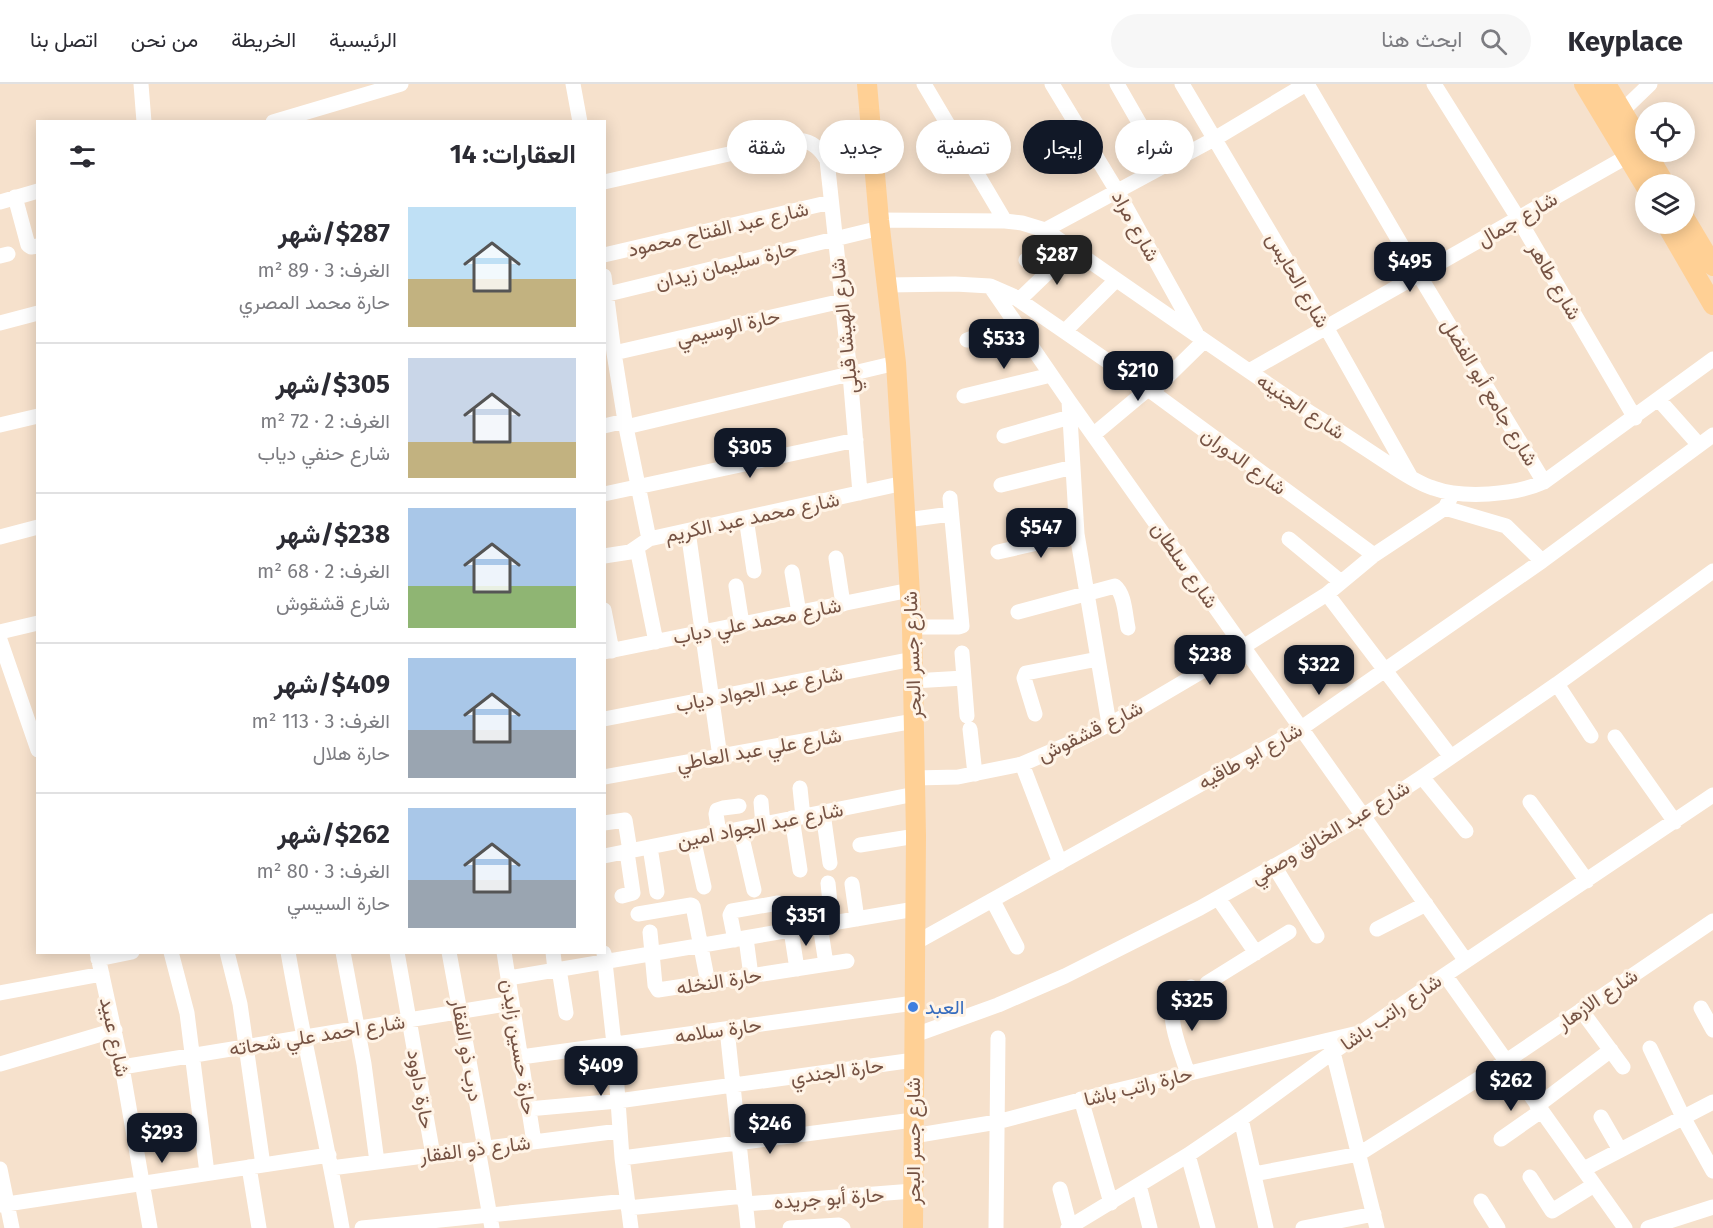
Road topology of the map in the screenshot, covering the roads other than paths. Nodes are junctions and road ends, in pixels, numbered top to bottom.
1 (141, 84) edge
2 (400, 84) edge
3 (573, 84) edge
4 (867, 84) edge
5 (924, 84) edge
6 (1052, 84) edge
7 (1117, 84) edge
8 (1182, 84) edge
9 (1306, 84) edge
10 (1434, 84) edge
11 (1584, 84) edge
12 (1606, 84) edge
13 (1650, 84) edge
14 (1622, 111) junction
15 (144, 120) edge
16 (280, 120) edge
17 (580, 120) edge
18 (1138, 120) edge
19 (1216, 138) junction
20 (1635, 141) edge
21 (1635, 147) edge
22 (1194, 150) edge
23 (1635, 156) edge
24 (1647, 162) edge
25 (1149, 174) edge
26 (1657, 174) edge
27 (606, 182) edge
28 (36, 191) edge
29 (1117, 191) junction
30 (8, 199) edge
31 (831, 202) junction
32 (1518, 218) junction
33 (1005, 221) junction
34 (879, 224) junction
35 (1046, 230) junction
36 (1672, 234) edge
37 (1695, 234) edge
38 (835, 239) junction
39 (36, 246) edge
40 (1072, 249) junction
41 (606, 255) edge
42 (1710, 256) edge
43 (1026, 260) dead end
44 (1047, 273) junction
45 (1419, 275) junction
46 (1116, 280) junction
47 (887, 285) junction
48 (990, 286) junction
49 (606, 295) edge
50 (1019, 300) junction
51 (842, 302) junction
52 (1713, 305) edge
53 (36, 314) edge
54 (1015, 322) junction
55 (0, 323) edge
56 (1326, 327) junction
57 (1065, 331) junction
58 (967, 340) dead end
59 (1201, 340) junction
60 (611, 359) edge
61 (1713, 359) edge
62 (896, 363) junction
63 (1249, 371) junction
64 (850, 374) junction
65 (1051, 375) junction
66 (1150, 391) junction
67 (964, 396) dead end
68 (1659, 400) junction
69 (1069, 401) junction
70 (36, 416) edge
71 (1070, 417) junction
72 (1635, 418) junction
73 (626, 424) junction
74 (0, 425) edge
75 (606, 426) edge
76 (1093, 435) junction
77 (1713, 435) edge
78 (1004, 436) dead end
79 (856, 440) junction
80 (1699, 445) junction
81 (1072, 467) junction
82 (1411, 478) junction
83 (1544, 482) junction
84 (904, 483) junction
85 (1001, 485) dead end
86 (638, 486) junction
87 (860, 493) junction
88 (1453, 493) junction
89 (606, 494) edge
90 (950, 498) dead end
91 (1445, 507) junction
92 (951, 514) junction
93 (746, 518) junction
94 (906, 520) junction
95 (36, 528) edge
96 (688, 531) junction
97 (1077, 534) junction
98 (0, 537) edge
99 (1289, 539) dead end
100 (643, 544) junction
101 (998, 552) dead end
102 (1374, 555) junction
103 (606, 556) edge
104 (836, 558) dead end
105 (1542, 561) junction
106 (754, 571) dead end
107 (1713, 571) edge
108 (792, 572) dead end
109 (1341, 582) junction
110 (736, 586) dead end
111 (910, 590) junction
112 (1087, 594) junction
113 (1327, 594) junction
114 (843, 604) junction
115 (1018, 612) dead end
116 (799, 613) junction
117 (36, 623) edge
118 (742, 624) junction
119 (912, 627) junction
120 (1128, 628) dead end
121 (606, 631) edge
122 (0, 632) edge
123 (702, 632) junction
124 (0, 640) edge
125 (656, 642) junction
126 (1243, 647) junction
127 (608, 652) edge
128 (962, 653) dead end
129 (913, 659) junction
130 (1098, 659) junction
131 (5, 669) edge
132 (1386, 671) junction
133 (964, 678) junction
134 (913, 681) junction
135 (1557, 684) junction
136 (711, 699) junction
137 (1035, 714) dead end
138 (606, 719) edge
139 (914, 721) junction
140 (1109, 724) junction
141 (1300, 729) junction
142 (1591, 736) dead end
143 (1615, 737) dead end
144 (36, 745) edge
145 (720, 757) junction
146 (1451, 757) junction
147 (1022, 764) junction
148 (975, 774) junction
149 (606, 777) edge
150 (1422, 777) junction
151 (915, 786) junction
152 (800, 788) dead end
153 (1713, 795) edge
154 (761, 802) dead end
155 (1530, 802) dead end
156 (739, 806) dead end
157 (823, 813) junction
158 (1363, 816) junction
159 (797, 818) junction
160 (1675, 822) junction
161 (606, 823) edge
162 (763, 825) junction
163 (740, 829) junction
164 (1466, 831) dead end
165 (719, 833) junction
166 (916, 836) junction
167 (693, 838) junction
168 (860, 845) dead end
169 (650, 847) junction
170 (628, 851) junction
171 (606, 856) edge
172 (830, 863) dead end
173 (1060, 863) junction
174 (1274, 866) junction
175 (800, 870) dead end
176 (1587, 881) junction
177 (828, 883) dead end
178 (852, 884) dead end
179 (704, 887) dead end
180 (754, 890) dead end
181 (657, 892) dead end
182 (622, 896) dead end
183 (1218, 898) junction
184 (993, 901) junction
185 (778, 903) dead end
186 (1426, 904) junction
187 (915, 909) junction
188 (638, 914) dead end
189 (857, 919) junction
190 (1713, 921) edge
191 (826, 924) junction
192 (1377, 929) dead end
193 (790, 930) junction
194 (650, 932) dead end
195 (1289, 932) dead end
196 (1317, 936) dead end
197 (741, 939) junction
198 (915, 944) junction
199 (701, 945) junction
200 (1017, 947) dead end
201 (1256, 953) junction
202 (125, 954) edge
203 (172, 954) edge
204 (228, 954) edge
205 (288, 954) edge
206 (343, 954) edge
207 (397, 954) edge
208 (449, 954) edge
209 (504, 954) edge
210 (553, 954) edge
211 (652, 954) junction
212 (605, 957) edge
213 (587, 958) edge
214 (847, 961) dead end
215 (1466, 961) junction
216 (99, 962) edge
217 (826, 964) junction
218 (797, 969) junction
219 (557, 970) junction
220 (1445, 975) junction
221 (751, 976) junction
222 (508, 978) junction
223 (708, 983) junction
224 (1207, 983) dead end
225 (1191, 987) dead end
226 (0, 993) edge
227 (512, 1003) junction
228 (914, 1003) junction
229 (1701, 1008) dead end
230 (1581, 1010) junction
231 (460, 1011) junction
232 (566, 1013) dead end
233 (409, 1020) junction
234 (357, 1028) junction
235 (728, 1029) junction
236 (115, 1030) junction
237 (1713, 1030) edge
238 (1363, 1032) junction
239 (915, 1035) junction
240 (303, 1037) junction
241 (999, 1038) dead end
242 (614, 1044) junction
243 (246, 1047) junction
244 (1650, 1048) dead end
245 (1611, 1050) junction
246 (1333, 1052) junction
247 (191, 1055) junction
248 (521, 1057) junction
249 (914, 1060) junction
250 (1505, 1062) junction
251 (0, 1064) edge
252 (122, 1067) junction
253 (1623, 1067) dead end
254 (1188, 1074) junction
255 (734, 1085) junction
256 (1081, 1099) junction
257 (618, 1101) junction
258 (1713, 1102) edge
259 (1539, 1108) junction
260 (528, 1109) junction
261 (1601, 1117) dead end
262 (1683, 1117) junction
263 (1241, 1119) junction
264 (997, 1122) junction
265 (913, 1128) junction
266 (619, 1131) junction
267 (1501, 1139) dead end
268 (534, 1142) junction
269 (741, 1143) junction
270 (482, 1149) junction
271 (1620, 1150) junction
272 (1359, 1154) junction
273 (433, 1155) junction
274 (1188, 1155) junction
275 (622, 1158) junction
276 (330, 1161) junction
277 (377, 1162) junction
278 (256, 1166) junction
279 (0, 1169) edge
280 (1584, 1169) junction
281 (1713, 1171) edge
282 (207, 1173) junction
283 (1254, 1174) junction
284 (1530, 1177) dead end
285 (142, 1183) junction
286 (1139, 1185) junction
287 (1594, 1185) junction
288 (1060, 1189) dead end
289 (913, 1191) junction
290 (745, 1200) junction
291 (1481, 1201) dead end
292 (1111, 1203) junction
293 (4, 1204) edge
294 (628, 1204) junction
295 (1713, 1208) edge
296 (491, 1221) edge
297 (1376, 1221) edge
298 (1069, 1227) edge
299 (12, 1228) edge
300 (150, 1228) edge
301 (259, 1228) edge
302 (342, 1228) edge
303 (362, 1228) edge
304 (631, 1228) edge
305 (748, 1228) edge
306 (790, 1228) edge
307 (843, 1228) edge
308 (913, 1228) edge
309 (996, 1228) edge
310 (1150, 1228) edge
311 (1208, 1228) edge
312 (1266, 1228) edge
313 (1303, 1228) edge
314 (1498, 1228) edge
315 (1625, 1228) edge
316 (1648, 1228) edge

1 - 15 street
2 - 16 street
3 - 17 street
4 - 34 main road, شارع جسر البحر
5 - 33 street
6 - 29 street, شارع مراد
7 - 18 street
8 - 19 street, شارع الحايس
9 - 19 street
9 - 45 street, شارع جامع أبو الفضل
10 - 32 street, شارع طاهر
11 - 21 main road
12 - 14 main road
13 - 14 street
14 - 20 main road
19 - 22 street
19 - 56 street, شارع الحايس
23 - 32 street, شارع جمال
24 - 26 main road
25 - 29 street
27 - 31 street, شارع الهيشا قبلي
28 - 30 street
29 - 35 street
29 - 59 street, شارع مراد
30 - 39 street
31 - 38 street, شارع الهيشا قبلي
31 - 41 street, شارع عبد الفتاح محمود
32 - 45 street, شارع جمال
32 - 72 street, شارع طاهر
33 - 34 street, شارع الجنينه
33 - 35 street, شارع الجنينه
34 - 38 street, حارة سليمان زيدان
34 - 47 main road, شارع جسر البحر
35 - 40 street, شارع الجنينه
36 - 52 main road
37 - 42 main road
38 - 49 street, حارة سليمان زيدان
38 - 51 street, شارع الهيشا قبلي
40 - 44 street
40 - 46 street, شارع الجنينه
43 - 44 street
44 - 50 street
45 - 56 street, شارع جمال
45 - 83 street, شارع جامع أبو الفضل
46 - 57 street
46 - 59 street, شارع الجنينه
47 - 48 street, شارع الدوران
47 - 62 main road, شارع جسر البحر
48 - 50 street, شارع الدوران
48 - 54 street, شارع سلطان
49 - 60 street
50 - 57 street, شارع الدوران
51 - 60 street, حارة الوسيمي
51 - 64 street, شارع الهيشا قبلي
53 - 55 street
54 - 58 street
54 - 65 street, شارع سلطان
56 - 63 street, شارع جمال
56 - 82 street, شارع الحايس
57 - 66 street, شارع الدوران
59 - 63 street, شارع الجنينه
59 - 66 street
60 - 73 street
61 - 68 street, شارع الجنينه
62 - 64 street
62 - 84 main road, شارع جسر البحر
63 - 82 street, شارع الجنينه
64 - 73 street
64 - 79 street, شارع الهيشا قبلي
65 - 67 street
65 - 69 street, شارع سلطان
66 - 76 street
66 - 102 street, شارع الدوران
68 - 72 street, شارع الجنينه
68 - 80 street
69 - 71 street
69 - 76 street, شارع سلطان
70 - 74 street
71 - 78 street
71 - 81 street
72 - 83 street, شارع الجنينه
73 - 75 street
73 - 86 street
76 - 126 street, شارع سلطان
77 - 80 street, شارع ابو طاقيه
79 - 86 street
79 - 87 street, شارع الهيشا قبلي
80 - 105 street, شارع ابو طاقيه
81 - 85 street
81 - 97 street
82 - 88 street, شارع الجنينه
83 - 88 street, شارع الجنينه
84 - 87 street, شارع محمد عبد الكريم
84 - 94 main road, شارع جسر البحر
86 - 89 street
86 - 100 street
87 - 93 street, شارع محمد عبد الكريم
88 - 91 street, شارع قشقوش
90 - 92 street
91 - 102 street, شارع قشقوش
91 - 105 street
92 - 94 street
92 - 119 street
93 - 96 street, شارع محمد عبد الكريم
93 - 106 street
94 - 111 main road, شارع جسر البحر
95 - 98 street
96 - 100 street, شارع محمد عبد الكريم
96 - 123 street
97 - 101 street
97 - 112 street
99 - 109 street
100 - 103 street, شارع محمد عبد الكريم
100 - 125 street
102 - 109 street, شارع قشقوش
104 - 114 street
105 - 132 street, شارع ابو طاقيه
107 - 135 street, شارع عبد الخالق وصفي
108 - 116 street
109 - 113 street, شارع قشقوش
110 - 118 street
111 - 114 street, شارع محمد علي دياب
111 - 119 main road, شارع جسر البحر
112 - 115 street
112 - 120 street
112 - 130 street
113 - 126 street, شارع قشقوش
113 - 132 street
114 - 116 street, شارع محمد علي دياب
116 - 118 street, شارع محمد علي دياب
117 - 122 street
118 - 123 street, شارع محمد علي دياب
119 - 129 main road, شارع جسر البحر
121 - 127 street
123 - 125 street, شارع محمد علي دياب
123 - 136 street
124 - 131 street
125 - 127 street, شارع محمد علي دياب
126 - 140 street, شارع قشقوش
126 - 141 street, شارع سلطان
128 - 133 street
129 - 134 main road, شارع جسر البحر
129 - 136 street, شارع عبد الجواد دياب
130 - 137 street
130 - 140 street
131 - 144 street
132 - 141 street, شارع ابو طاقيه
132 - 146 street
133 - 134 street
133 - 148 street
134 - 139 main road, شارع جسر البحر
135 - 142 street
135 - 146 street, شارع عبد الخالق وصفي
136 - 138 street, شارع عبد الجواد دياب
136 - 145 street
139 - 145 street, شارع علي عبد العاطي
139 - 151 main road, شارع جسر البحر
140 - 147 street, شارع قشقوش
141 - 158 street, شارع سلطان
141 - 173 street, شارع ابو طاقيه
143 - 160 street
145 - 149 street, شارع علي عبد العاطي
146 - 150 street, شارع عبد الخالق وصفي
147 - 148 street, شارع قشقوش
147 - 173 street
148 - 151 street, شارع قشقوش
150 - 158 street, شارع عبد الخالق وصفي
150 - 164 street
151 - 157 street, شارع عبد الجواد امين
151 - 166 main road, شارع جسر البحر
152 - 159 street
153 - 160 street, شارع راتب باشا
154 - 162 street
155 - 176 street
156 - 165 street
157 - 159 street, شارع عبد الجواد امين
157 - 172 street
158 - 174 street, شارع عبد الخالق وصفي
158 - 186 street, شارع سلطان
159 - 162 street, شارع عبد الجواد امين
159 - 175 street
160 - 176 street, شارع راتب باشا
161 - 170 street
162 - 163 street, شارع عبد الجواد امين
163 - 165 street, شارع عبد الجواد امين
163 - 180 street
165 - 167 street, شارع عبد الجواد امين
166 - 168 street
166 - 187 main road, شارع جسر البحر
167 - 169 street, شارع عبد الجواد امين
167 - 179 street
169 - 170 street, شارع عبد الجواد امين
169 - 181 street
170 - 171 street, شارع عبد الجواد امين
170 - 182 street
173 - 184 street, شارع ابو طاقيه
174 - 183 street, شارع عبد الخالق وصفي
174 - 196 street
176 - 215 street, شارع راتب باشا
177 - 191 street
178 - 189 street
183 - 201 street
183 - 239 street, شارع عبد الخالق وصفي
184 - 198 street, شارع ابو طاقيه
184 - 200 street
185 - 197 street
186 - 192 street
186 - 215 street, شارع سلطان
187 - 189 street
187 - 198 main road, شارع جسر البحر
188 - 199 street
189 - 191 street
190 - 230 street, شارع الازهار
191 - 193 street
191 - 217 street
193 - 197 street
193 - 218 street
194 - 211 street
195 - 201 street
197 - 199 street
197 - 221 street
198 - 228 main road, شارع جسر البحر
199 - 211 street
199 - 223 street
201 - 224 street
202 - 216 street
203 - 247 street
204 - 243 street
205 - 240 street
206 - 234 street
207 - 233 street, حارة داوود
208 - 231 street, درب ذو الفقار
209 - 222 street, حارة حسين زايدن
210 - 219 street
211 - 212 street
211 - 223 street, حارة النخله
212 - 213 street
212 - 242 street
213 - 219 street
214 - 217 street, حارة النخله
215 - 220 street, شارع راتب باشا
216 - 226 street
216 - 236 street, شارع عبيد
217 - 218 street, حارة النخله
218 - 221 street, حارة النخله
219 - 222 street
219 - 232 street
220 - 238 street, شارع راتب باشا
220 - 250 street
221 - 223 street, حارة النخله
222 - 227 street, حارة حسين زايدن
225 - 254 street
227 - 231 street, شارع احمد علي شحاته
227 - 248 street, حارة حسين زايدن
228 - 235 street, حارة سلامه
228 - 239 main road, شارع جسر البحر
229 - 237 street
230 - 245 street
230 - 250 street, شارع الازهار
231 - 233 street, شارع احمد علي شحاته
231 - 270 street, درب ذو الفقار
233 - 234 street, شارع احمد علي شحاته
233 - 273 street, حارة داوود
234 - 240 street, شارع احمد علي شحاته
234 - 277 street
235 - 242 street, حارة سلامه
235 - 255 street
236 - 251 street
236 - 252 street, شارع عبيد
238 - 246 street, شارع راتب باشا
238 - 254 street, حارة راتب باشا
239 - 249 main road, شارع جسر البحر
240 - 243 street, شارع احمد علي شحاته
240 - 276 street
241 - 264 street
242 - 248 street, حارة سلامه
242 - 257 street
243 - 247 street, شارع احمد علي شحاته
243 - 278 street
244 - 262 street
245 - 253 street
245 - 259 street
246 - 263 street, شارع راتب باشا
246 - 272 street
247 - 252 street, شارع احمد علي شحاته
247 - 282 street
248 - 260 street, حارة حسين زايدن
249 - 255 street, حارة الجندي
249 - 265 main road, شارع جسر البحر
250 - 259 street
250 - 272 street, شارع الازهار
252 - 285 street, شارع عبيد
254 - 256 street, حارة راتب باشا
255 - 257 street, حارة الجندي
255 - 269 street
256 - 264 street, حارة راتب باشا
256 - 292 street
257 - 260 street, حارة الجندي
257 - 266 street
258 - 262 street
259 - 267 street
259 - 280 street
260 - 268 street, حارة حسين زايدن
261 - 271 street
262 - 271 street
262 - 281 street
263 - 274 street, شارع راتب باشا
263 - 283 street
264 - 265 street, حارة راتب باشا
264 - 309 street
265 - 269 street, حارة راتب باشا
265 - 289 main road, شارع جسر البحر
266 - 268 street, شارع ذو الفقار
266 - 275 street
268 - 270 street, شارع ذو الفقار
269 - 275 street, حارة راتب باشا
269 - 290 street
270 - 273 street, شارع ذو الفقار
270 - 296 street, درب ذو الفقار
271 - 280 street
272 - 283 street
272 - 297 street
273 - 277 street, شارع ذو الفقار
274 - 286 street, شارع راتب باشا
274 - 311 street
275 - 294 street
276 - 277 street, شارع ذو الفقار
276 - 278 street, شارع ذو الفقار
276 - 302 street
278 - 282 street, شارع ذو الفقار
278 - 301 street
279 - 293 street
280 - 287 street
282 - 285 street, شارع ذو الفقار
283 - 312 street
284 - 287 street
285 - 293 street, شارع ذو الفقار
285 - 300 street, شارع عبيد
286 - 292 street, شارع راتب باشا
286 - 310 street
287 - 315 street
288 - 298 street
289 - 290 street, حارة أبو جريده
289 - 308 main road, شارع جسر البحر
290 - 294 street, حارة أبو جريده
290 - 305 street
291 - 314 street
292 - 298 street, شارع راتب باشا
293 - 299 street
294 - 296 street, حارة أبو جريده
294 - 304 street
295 - 316 street
296 - 303 street, حارة أبو جريده
297 - 313 street
306 - 307 street

